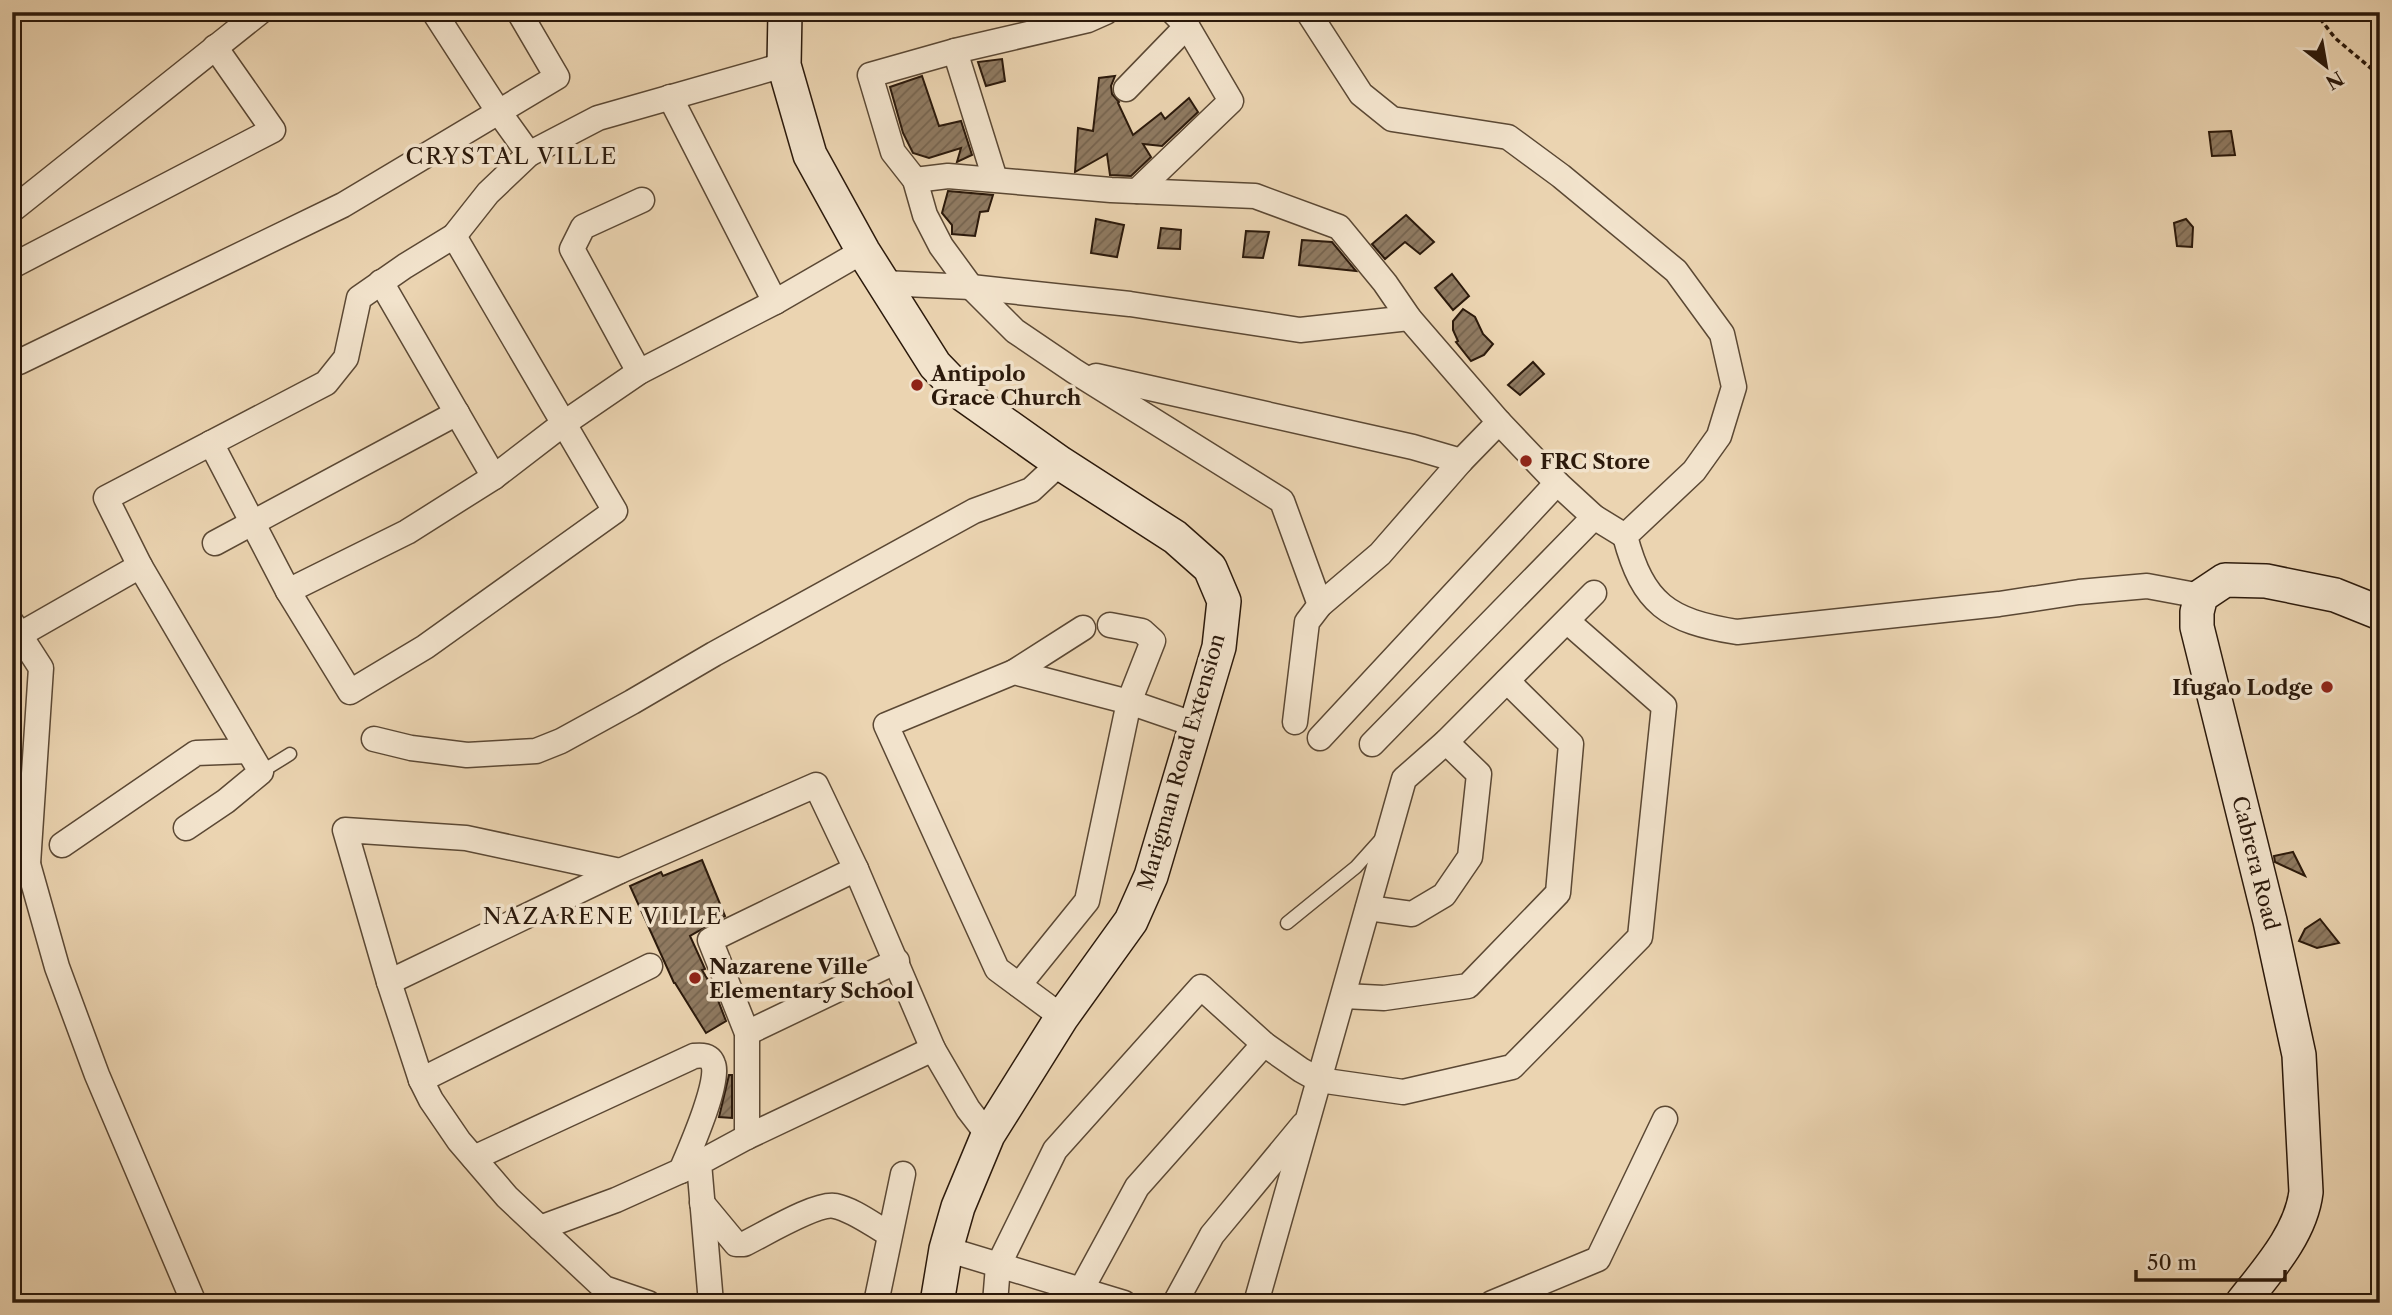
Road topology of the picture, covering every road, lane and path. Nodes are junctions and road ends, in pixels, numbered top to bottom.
1 (260, 12) edge
2 (434, 12) edge
3 (519, 12) edge
4 (785, 12) edge
5 (1106, 12) edge
6 (1308, 12) edge
7 (2315, 12) edge
8 (1180, 19) edge
9 (215, 47) junction
10 (955, 51) junction
11 (785, 65) junction
12 (2380, 76) edge
13 (1126, 89) dead end
14 (670, 97) junction
15 (498, 111) junction
16 (529, 154) junction
17 (995, 179) junction
18 (915, 180) junction
19 (1137, 191) junction
20 (642, 200) dead end
21 (12, 210) edge
22 (454, 236) junction
23 (863, 251) junction
24 (12, 266) edge
25 (381, 282) junction
26 (883, 283) junction
27 (971, 287) junction
28 (775, 302) junction
29 (1409, 318) junction
30 (12, 362) edge
31 (1074, 371) junction
32 (639, 372) junction
33 (457, 413) junction
34 (1499, 422) junction
35 (563, 424) junction
36 (211, 443) junction
37 (1461, 461) junction
38 (1060, 463) junction
39 (494, 477) junction
40 (1557, 482) junction
41 (1594, 517) junction
42 (253, 523) junction
43 (1625, 536) junction
44 (215, 543) dead end
45 (140, 566) junction
46 (288, 591) junction
47 (1594, 593) dead end
48 (2201, 596) junction
49 (1320, 605) junction
50 (2380, 613) edge
51 (1567, 621) junction
52 (1110, 625) dead end
53 (1083, 628) dead end
54 (17, 629) edge
55 (1014, 672) junction
56 (1507, 681) junction
57 (1129, 702) junction
58 (1295, 722) dead end
59 (1196, 725) junction
60 (1320, 738) dead end
61 (374, 739) dead end
62 (1446, 742) junction
63 (1372, 744) dead end
64 (248, 751) junction
65 (290, 754) dead end
66 (261, 772) junction
67 (186, 828) dead end
68 (1390, 830) junction
69 (62, 845) dead end
70 (20, 860) edge
71 (856, 869) junction
72 (620, 872) junction
73 (1368, 908) junction
74 (1287, 923) dead end
75 (897, 961) junction
76 (650, 966) dead end
77 (389, 982) junction
78 (1019, 985) junction
79 (1344, 996) junction
80 (1062, 1017) junction
81 (747, 1033) junction
82 (1264, 1044) junction
83 (933, 1049) junction
84 (421, 1080) junction
85 (1319, 1080) junction
86 (1309, 1118) junction
87 (1665, 1119) dead end
88 (988, 1135) junction
89 (747, 1137) junction
90 (474, 1158) junction
91 (690, 1167) junction
92 (903, 1174) dead end
93 (702, 1203) junction
94 (540, 1228) junction
95 (889, 1234) junction
96 (946, 1249) junction
97 (998, 1266) junction
98 (1080, 1296) edge
99 (194, 1303) edge
100 (648, 1303) edge
101 (711, 1303) edge
102 (876, 1303) edge
103 (937, 1303) edge
104 (995, 1303) edge
105 (1124, 1303) edge
106 (1175, 1303) edge
107 (1256, 1303) edge
108 (1492, 1303) edge
109 (2242, 1303) edge

1 - 9 street
2 - 15 street
3 - 15 street
4 - 11 street, Marigman Road Extension
5 - 10 street
6 - 43 street
7 - 12 path
8 - 13 street
8 - 19 street
9 - 21 street
9 - 24 street
10 - 17 street
10 - 18 street
11 - 14 street
11 - 23 street, Marigman Road Extension
14 - 16 street
14 - 28 street
15 - 16 street
15 - 30 street
16 - 22 street
17 - 18 street
17 - 19 street
18 - 27 street
19 - 29 street
20 - 32 street
22 - 25 street
22 - 35 street
23 - 26 street, Marigman Road Extension
23 - 28 street
25 - 33 street
25 - 36 street
26 - 27 street
26 - 38 street, Marigman Road Extension
27 - 29 street
27 - 31 street
28 - 32 street
29 - 34 street
31 - 37 street
31 - 49 street
32 - 35 street
33 - 39 street
33 - 42 street
34 - 37 street
34 - 40 street
35 - 39 street
35 - 46 street
36 - 42 street
36 - 45 street
37 - 49 street
38 - 59 street, Marigman Road Extension
38 - 61 street
39 - 46 street
40 - 41 street
40 - 60 street
41 - 43 street
41 - 63 street
42 - 44 street
42 - 46 street
43 - 48 street
45 - 54 street
45 - 64 street
47 - 51 street
48 - 50 street
48 - 109 street, Cabrera Road
49 - 58 street
51 - 56 street
51 - 85 street
52 - 57 street
53 - 55 street
54 - 70 street
55 - 57 street
55 - 78 street
56 - 62 street
56 - 79 street
57 - 59 street
57 - 78 street
59 - 80 street, Marigman Road Extension
62 - 68 street
62 - 73 street
64 - 66 street
64 - 69 street
65 - 66 lane
66 - 67 street
68 - 73 street
68 - 74 lane
70 - 99 street
71 - 72 street
71 - 75 street
71 - 81 street
72 - 77 street
72 - 77 street
73 - 79 street
75 - 81 street
75 - 83 street
76 - 84 street
77 - 84 street
78 - 80 street
79 - 85 street
80 - 88 street, Marigman Road Extension
81 - 89 street
82 - 85 street
82 - 97 street
82 - 98 street
83 - 88 street
83 - 89 street
84 - 90 street
85 - 86 street
86 - 106 street
86 - 107 street
87 - 108 street
88 - 96 street, Marigman Road Extension
89 - 91 street
90 - 91 street
90 - 94 street
91 - 93 street
91 - 94 street
92 - 95 street
93 - 95 street
93 - 101 street
94 - 100 street
95 - 102 street
96 - 97 street
96 - 103 street, Marigman Road Extension
97 - 98 street
97 - 104 street
98 - 105 street

